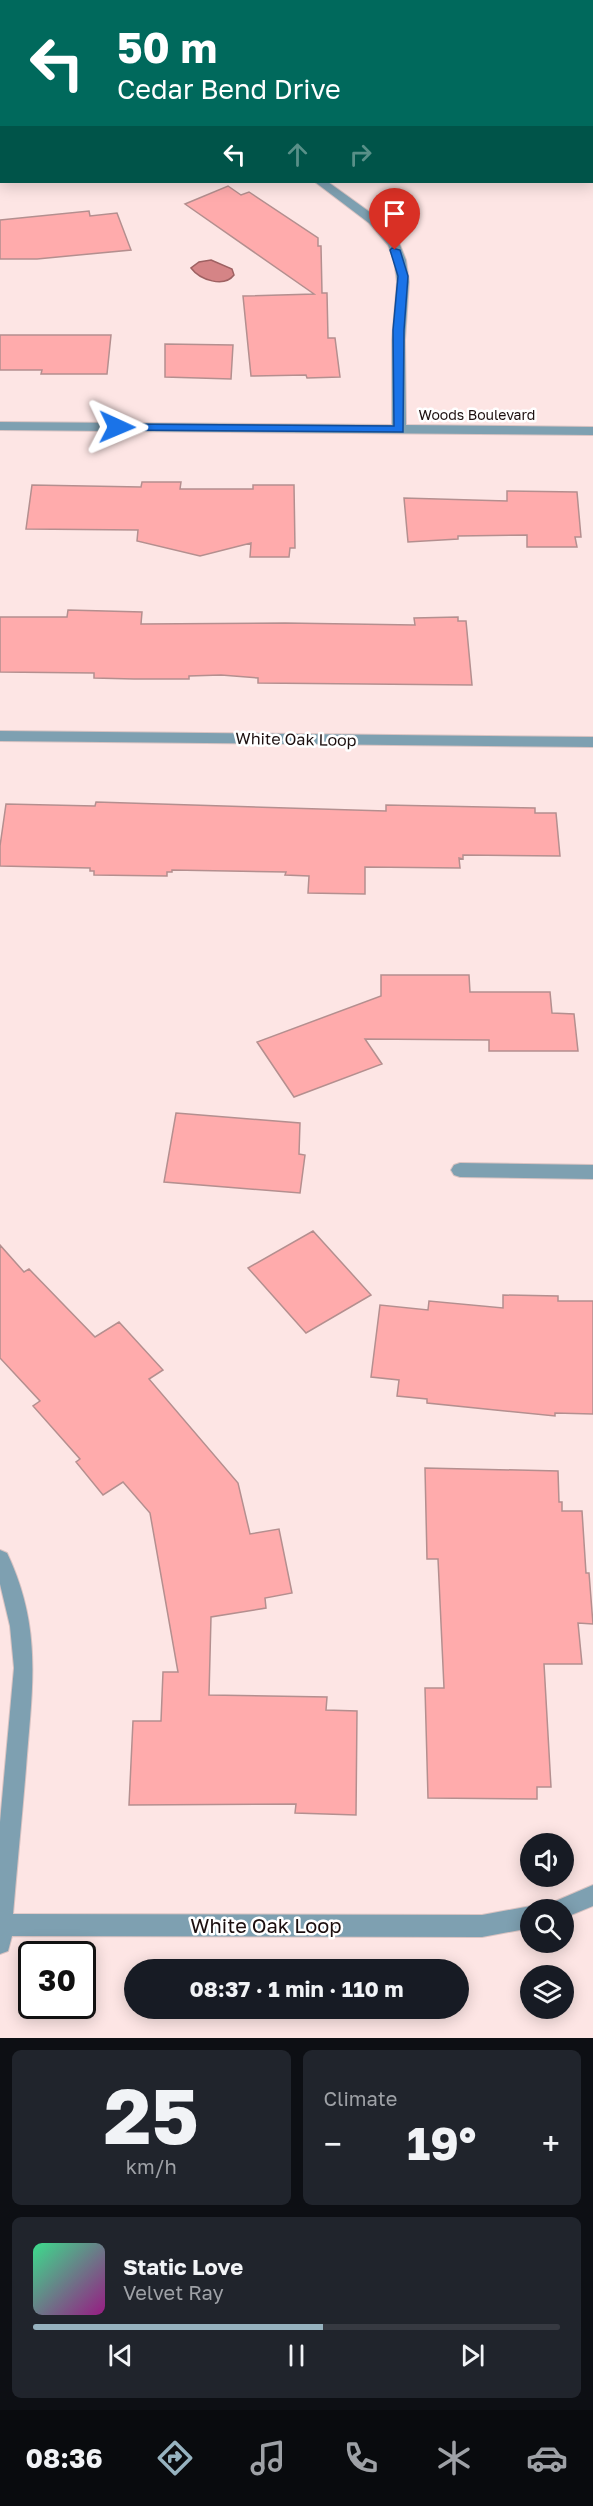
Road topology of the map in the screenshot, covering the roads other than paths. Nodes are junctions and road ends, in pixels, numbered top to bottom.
1 (322, 183) edge
2 (0, 426) edge
3 (399, 430) junction
4 (593, 431) edge
5 (0, 736) edge
6 (593, 742) edge
7 (460, 1170) dead end
8 (593, 1172) edge
9 (0, 1559) edge
10 (593, 1895) edge
11 (574, 1903) edge
12 (520, 1919) edge
13 (1, 1931) edge

1 - 3 street
2 - 3 street, Woods Boulevard
3 - 4 street, Woods Boulevard
5 - 6 street, White Oak Loop
7 - 8 street
9 - 13 street
10 - 11 street
12 - 13 street, White Oak Loop

